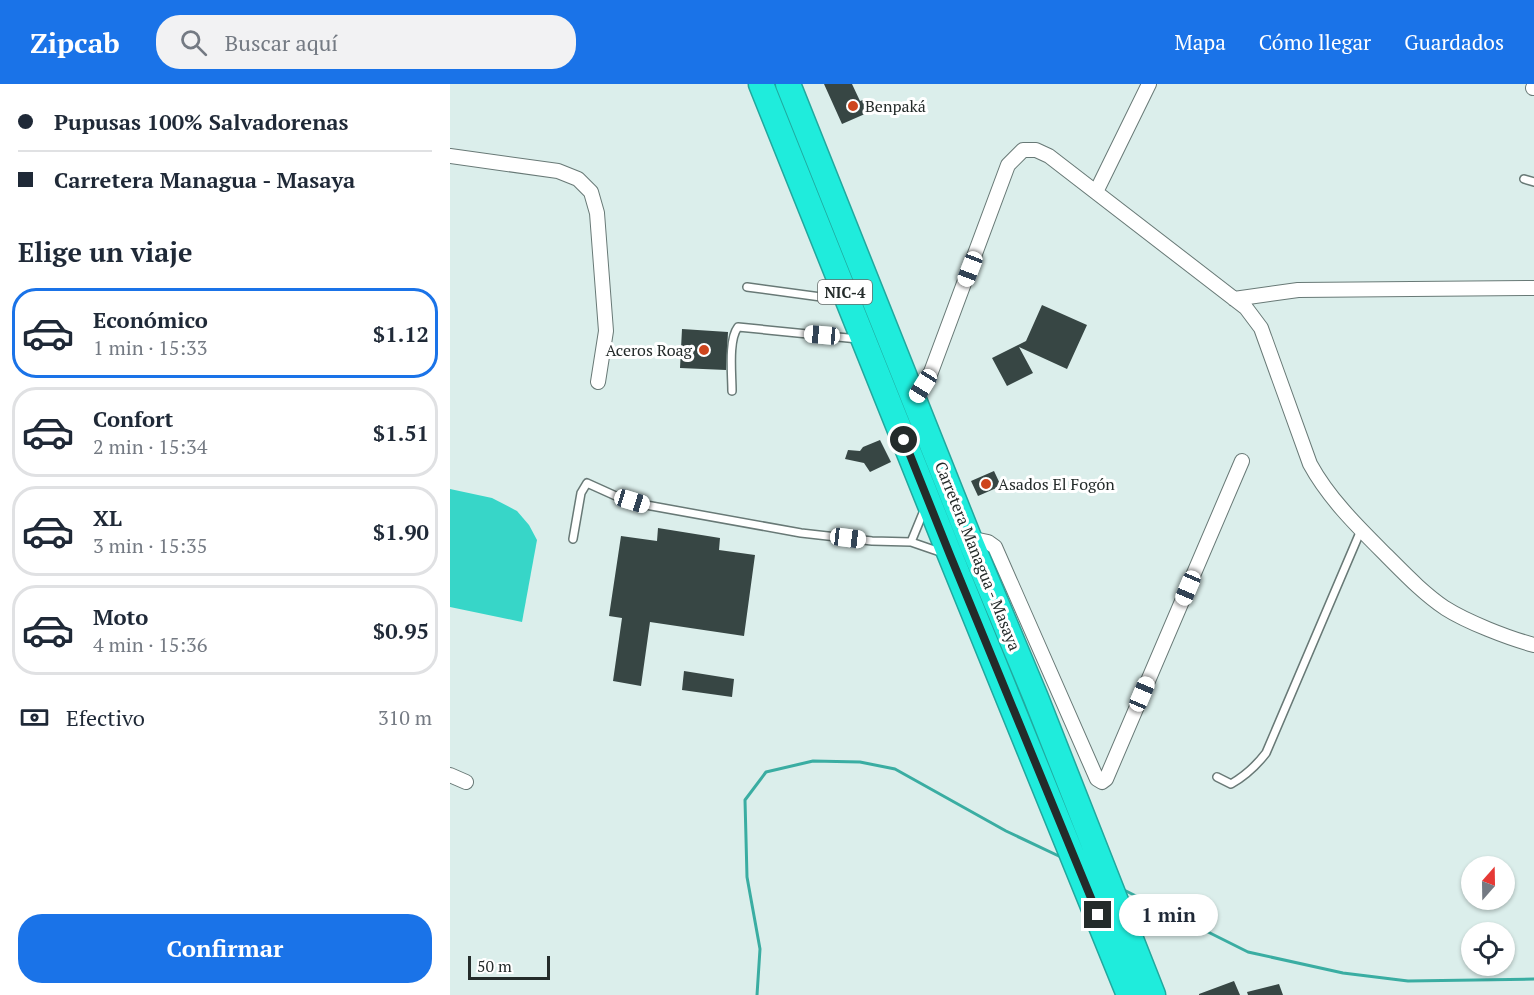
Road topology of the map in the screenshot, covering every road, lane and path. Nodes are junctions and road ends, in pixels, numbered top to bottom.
1 (787, 84) edge
2 (1149, 84) edge
3 (761, 85) edge
4 (800, 112) junction
5 (777, 122) junction
6 (450, 156) edge
7 (1524, 179) dead end
8 (1534, 182) edge
9 (1096, 192) junction
10 (747, 288) dead end
11 (1534, 288) edge
12 (1234, 299) junction
13 (848, 301) junction
14 (864, 339) junction
15 (598, 382) dead end
16 (732, 391) dead end
17 (914, 400) junction
18 (1242, 461) dead end
19 (929, 500) junction
20 (1361, 530) junction
21 (969, 538) junction
22 (573, 539) dead end
23 (911, 542) junction
24 (950, 555) junction
25 (999, 610) junction
26 (1534, 645) edge
27 (450, 775) edge
28 (1217, 777) dead end
29 (466, 782) dead end
30 (1129, 995) edge
31 (1153, 995) edge

1 - 3 highway
1 - 4 highway, Carretera Managua - Masaya / NIC-4
2 - 9 street
3 - 5 highway, Carretera Managua - Masaya / NIC-4
4 - 5 highway
4 - 17 highway, Carretera Managua - Masaya / NIC-4
5 - 13 highway, Carretera Managua - Masaya / NIC-4
6 - 15 street
7 - 8 lane
9 - 12 street
9 - 17 street
10 - 13 lane
11 - 12 street
12 - 20 street
13 - 14 highway, Carretera Managua - Masaya / NIC-4
14 - 16 lane
14 - 19 highway, Carretera Managua - Masaya / NIC-4
17 - 19 highway
17 - 21 highway, Carretera Managua - Masaya / NIC-4
18 - 21 street
19 - 23 lane
19 - 24 highway, Carretera Managua - Masaya / NIC-4
20 - 26 street
20 - 28 lane
21 - 25 highway, Carretera Managua - Masaya / NIC-4
22 - 23 lane
23 - 24 lane
24 - 25 highway
24 - 30 highway, Carretera Managua - Masaya / NIC-4
25 - 31 highway, Carretera Managua - Masaya / NIC-4
27 - 29 street

